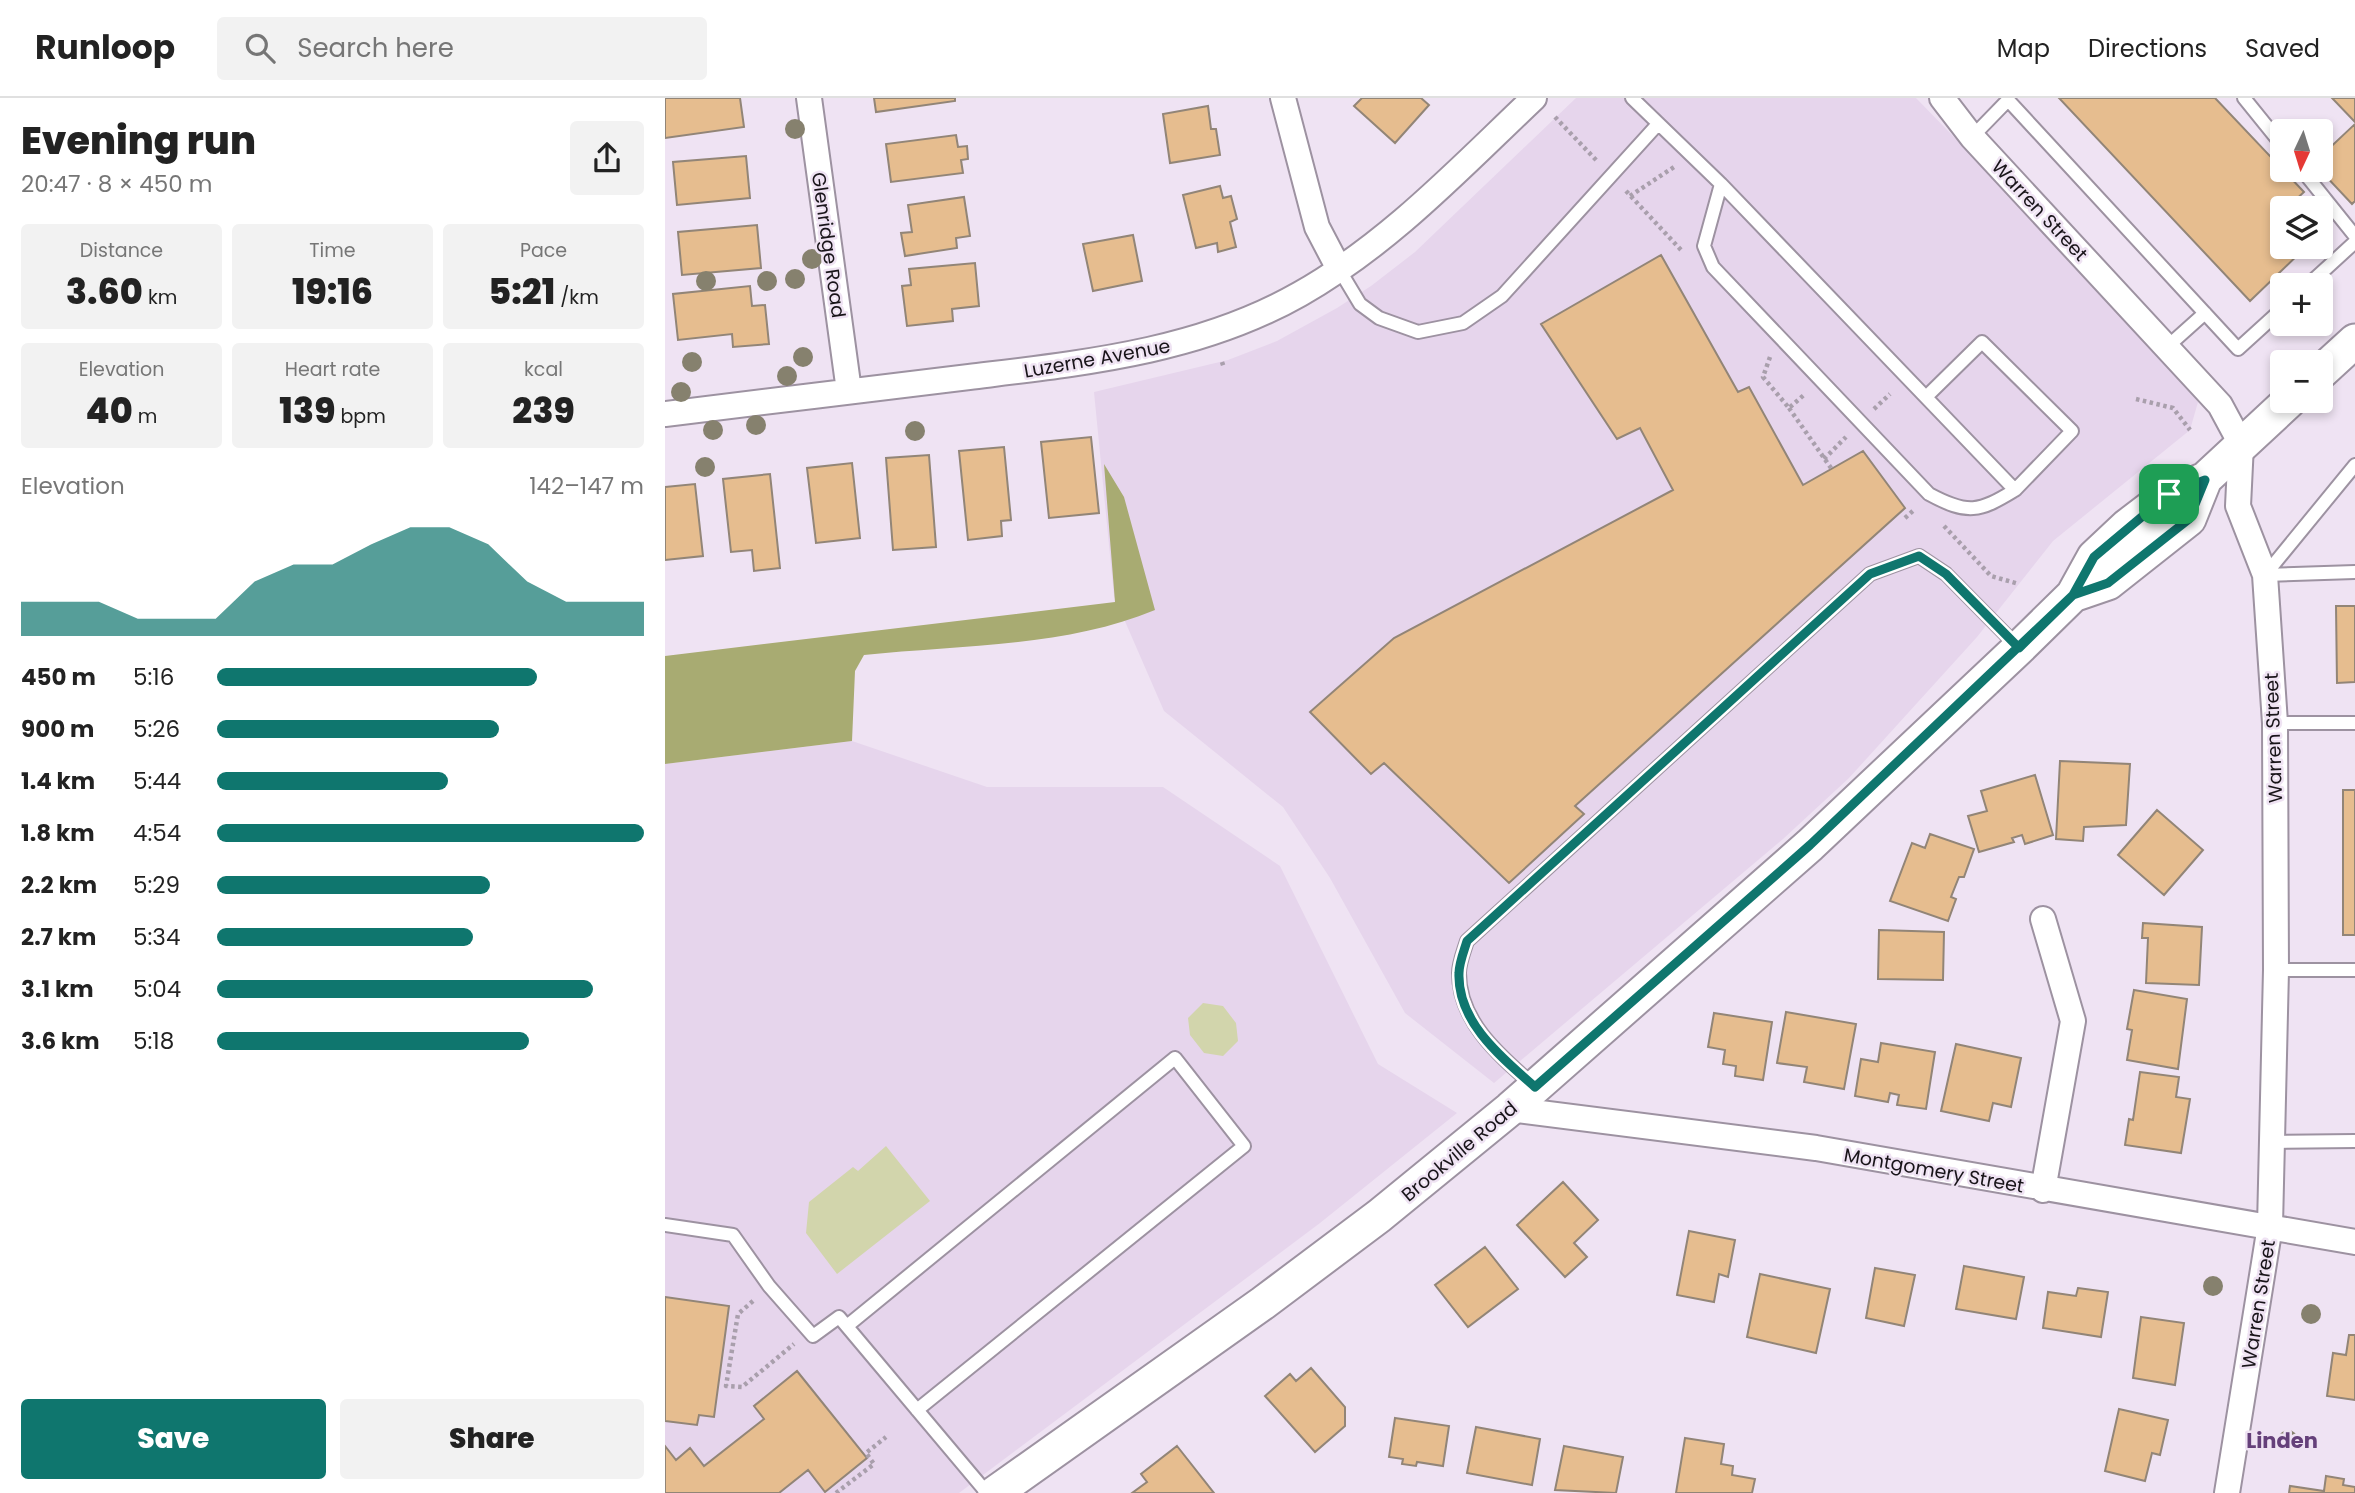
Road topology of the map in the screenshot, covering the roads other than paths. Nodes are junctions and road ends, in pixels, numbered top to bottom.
1 (809, 98) edge
2 (1283, 98) edge
3 (1534, 98) edge
4 (1632, 98) edge
5 (1942, 98) edge
6 (2244, 98) edge
7 (1658, 124) junction
8 (2270, 130) edge
9 (1972, 136) junction
10 (2312, 182) edge
11 (1721, 184) junction
12 (2355, 236) edge
13 (2355, 242) edge
14 (1339, 269) junction
15 (2321, 273) edge
16 (2205, 313) junction
17 (2270, 320) edge
18 (2355, 341) edge
19 (2167, 347) junction
20 (2333, 361) edge
21 (849, 391) junction
22 (1926, 397) junction
23 (2276, 413) edge
24 (665, 414) edge
25 (2241, 444) junction
26 (2355, 465) edge
27 (2015, 489) junction
28 (2355, 572) edge
29 (2265, 575) junction
30 (2019, 648) junction
31 (2276, 723) junction
32 (2355, 723) edge
33 (2043, 919) dead end
34 (2276, 970) junction
35 (2355, 970) edge
36 (1535, 1087) junction
37 (1510, 1109) junction
38 (2355, 1141) edge
39 (2272, 1143) junction
40 (2043, 1190) junction
41 (665, 1225) edge
42 (2270, 1226) junction
43 (2355, 1242) edge
44 (847, 1326) junction
45 (916, 1410) junction
46 (987, 1493) edge
47 (995, 1493) edge
48 (2227, 1493) edge

1 - 21 street, Glenridge Road
2 - 14 street
3 - 14 street, Luzerne Avenue
4 - 7 lane
5 - 9 street, Warren Street
6 - 8 lane
7 - 11 lane
7 - 14 lane
9 - 16 lane
9 - 19 street, Warren Street
10 - 12 lane
11 - 22 lane
11 - 27 lane
13 - 15 lane
14 - 21 street, Luzerne Avenue
16 - 17 lane
16 - 19 lane
18 - 20 street
19 - 25 street, Warren Street
21 - 24 street, Luzerne Avenue
22 - 27 lane
22 - 27 lane
23 - 25 street, Brookville Road
25 - 29 street, Warren Street
25 - 30 street, Brookville Road
26 - 29 lane
28 - 29 lane
29 - 31 street, Warren Street
30 - 36 street, Brookville Road
30 - 36 lane
31 - 32 lane
31 - 34 street, Warren Street
33 - 40 street
34 - 35 lane
34 - 39 street, Warren Street
36 - 37 street, Brookville Road
37 - 40 street, Montgomery Street
37 - 47 street, Brookville Road
38 - 39 lane
39 - 42 street, Warren Street
40 - 42 street, Montgomery Street
41 - 44 lane
42 - 43 street, Montgomery Street
42 - 48 street, Warren Street
44 - 45 lane
44 - 45 lane
45 - 46 lane

